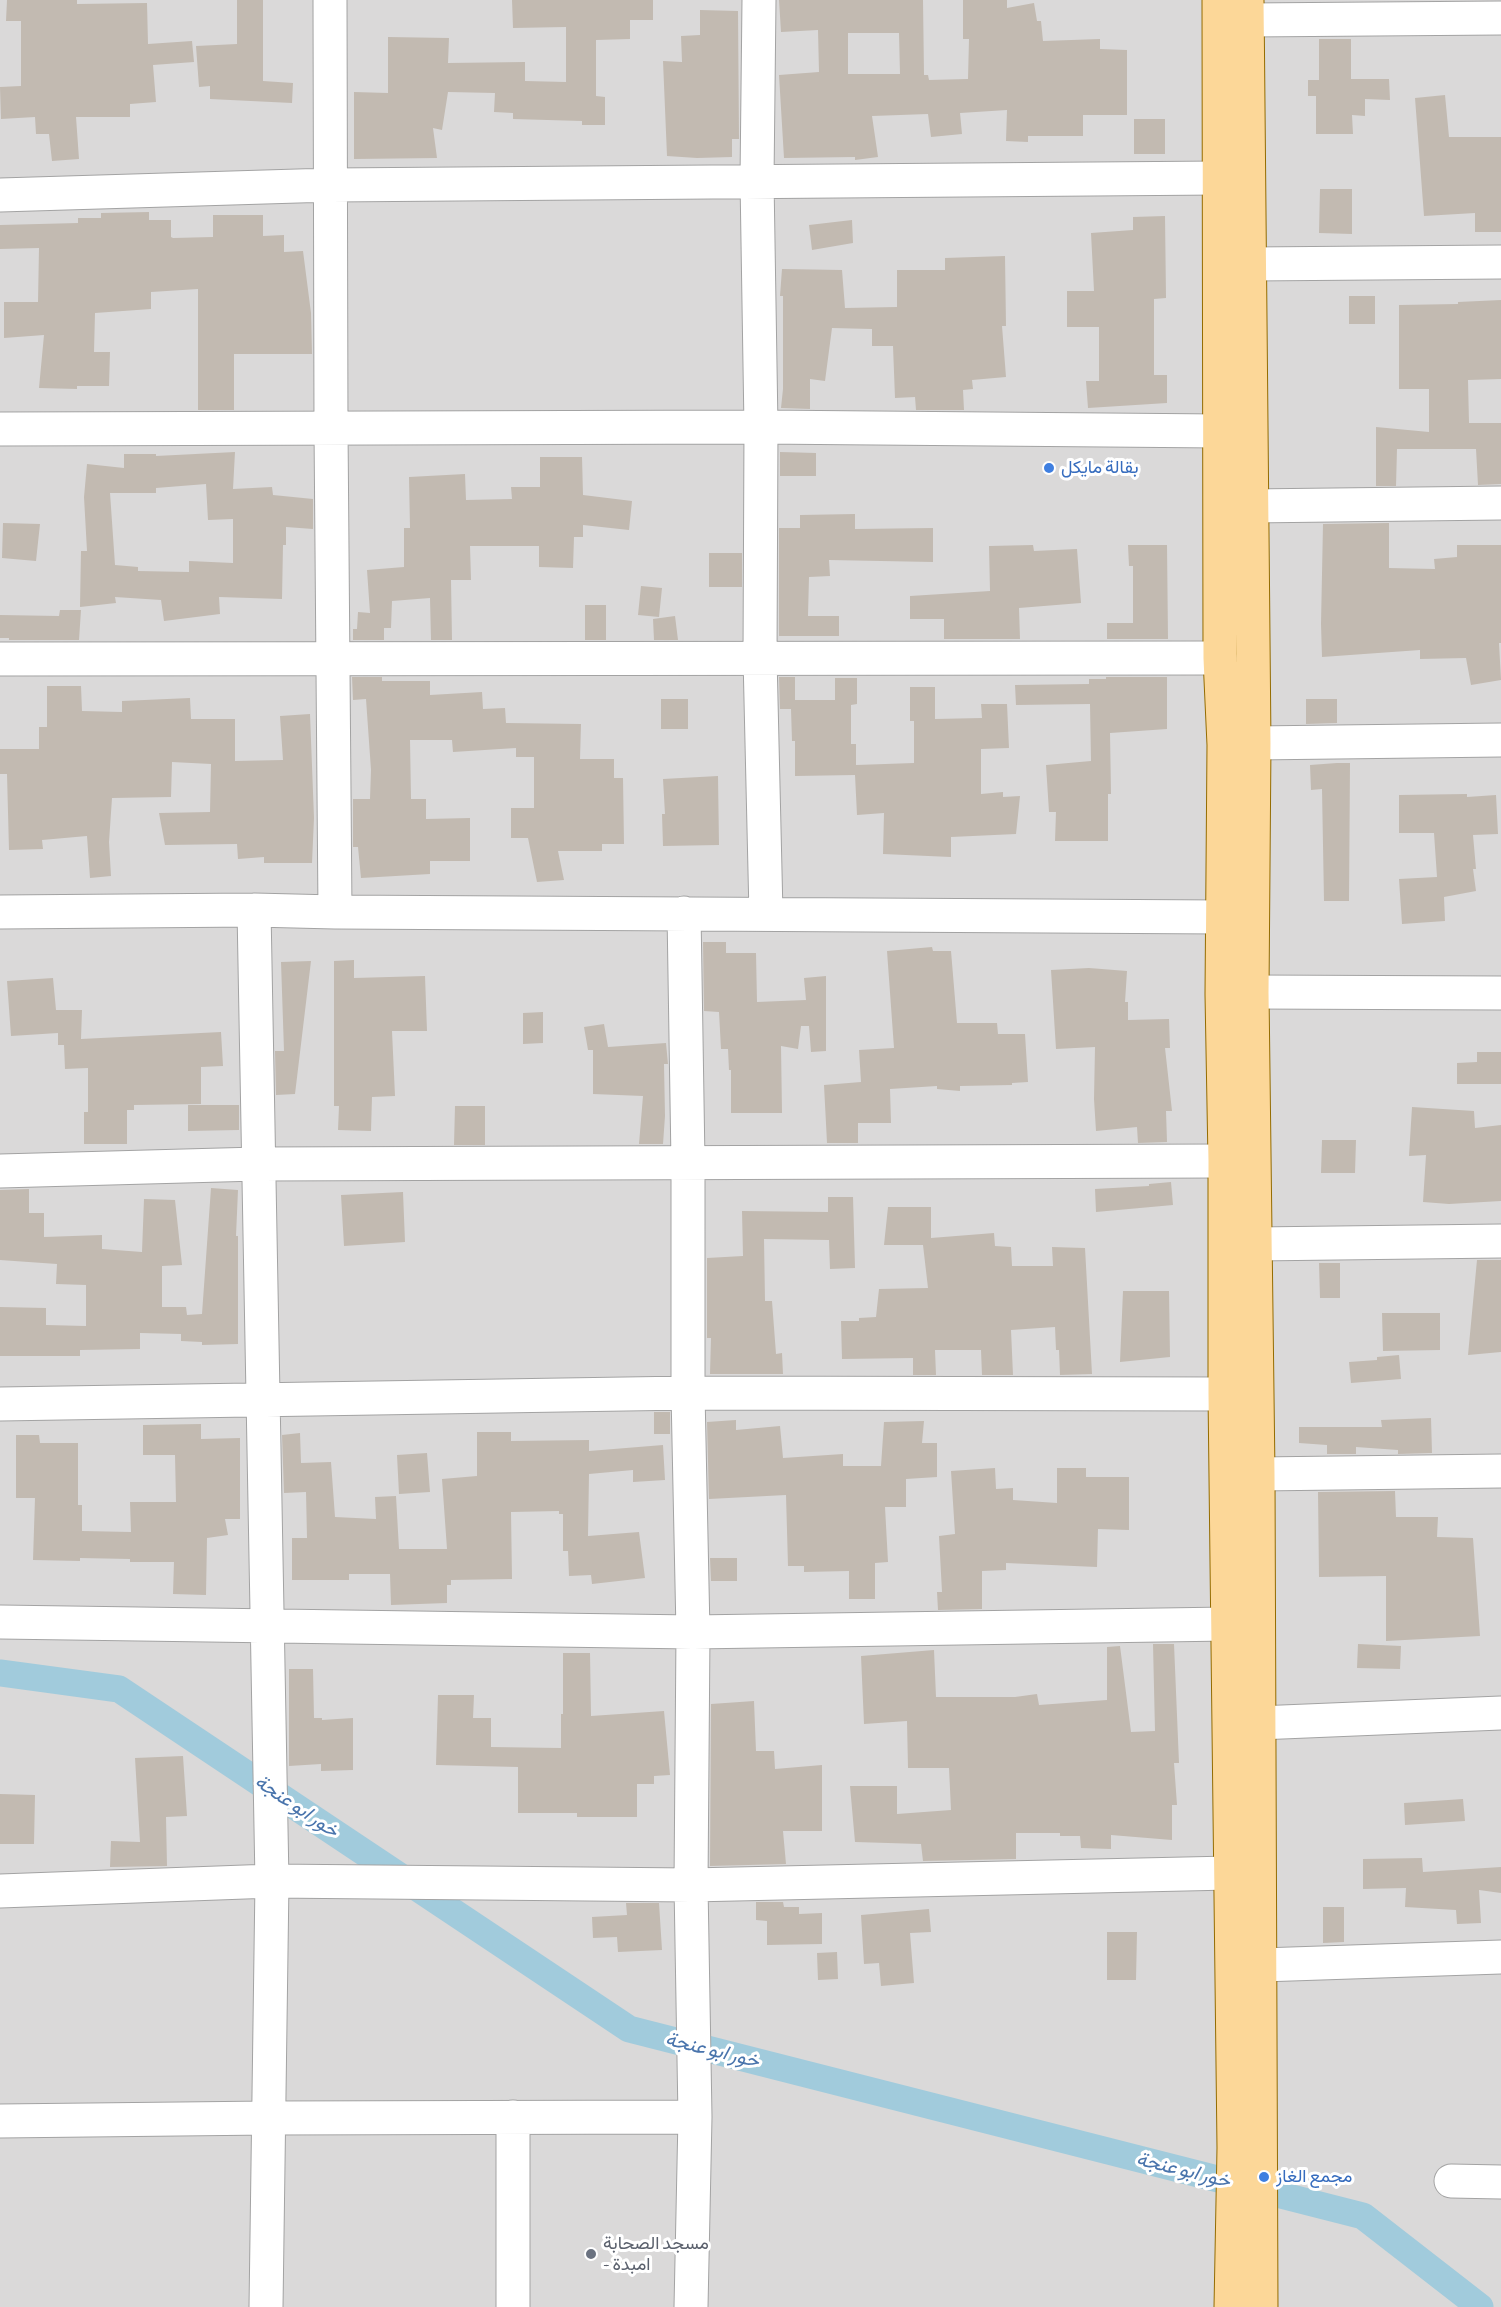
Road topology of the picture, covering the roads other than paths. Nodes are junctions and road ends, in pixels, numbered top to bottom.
1 (330, 0) edge
2 (759, 0) edge
3 (1220, 0) edge
4 (1247, 10) edge
5 (1501, 18) edge
6 (1220, 178) junction
7 (757, 180) junction
8 (331, 185) junction
9 (0, 195) edge
10 (1501, 262) edge
11 (1250, 264) junction
12 (761, 427) junction
13 (331, 428) junction
14 (0, 429) edge
15 (1220, 431) junction
16 (1501, 503) edge
17 (1250, 506) junction
18 (760, 657) junction
19 (334, 658) junction
20 (1220, 658) junction
21 (0, 659) edge
22 (1501, 740) edge
23 (1254, 743) junction
24 (254, 910) junction
25 (0, 912) edge
26 (335, 912) junction
27 (684, 913) junction
28 (766, 914) junction
29 (1224, 917) junction
30 (1252, 992) junction
31 (1501, 993) edge
32 (1226, 1161) junction
33 (688, 1162) junction
34 (258, 1164) junction
35 (0, 1172) edge
36 (1501, 1241) edge
37 (1255, 1244) junction
38 (688, 1393) junction
39 (1225, 1394) junction
40 (263, 1399) junction
41 (0, 1404) edge
42 (1501, 1471) edge
43 (1258, 1474) junction
44 (0, 1622) edge
45 (1228, 1624) junction
46 (267, 1626) junction
47 (693, 1632) junction
48 (1501, 1713) edge
49 (1258, 1723) junction
50 (1230, 1874) junction
51 (272, 1881) junction
52 (691, 1885) junction
53 (0, 1891) edge
54 (1501, 1957) edge
55 (1261, 1965) junction
56 (513, 2117) junction
57 (694, 2117) junction
58 (269, 2118) junction
59 (0, 2121) edge
60 (1247, 2153) junction
61 (1451, 2181) dead end
62 (1501, 2182) edge
63 (1247, 2208) junction
64 (266, 2307) edge
65 (513, 2307) edge
66 (691, 2307) edge
67 (1231, 2307) edge
68 (1261, 2307) edge

1 - 8 street
2 - 7 street
3 - 6 main road
4 - 5 street
4 - 11 main road
6 - 7 street
6 - 15 main road
7 - 8 street
7 - 12 street
8 - 9 street
8 - 13 street
10 - 11 street
11 - 17 main road
12 - 13 street
12 - 15 street
12 - 18 street
13 - 14 street
13 - 19 street
15 - 20 main road
16 - 17 street
17 - 23 main road
18 - 19 street
18 - 20 street
18 - 28 street
19 - 21 street
19 - 26 street
20 - 29 main road
22 - 23 street
23 - 30 main road
24 - 25 street
24 - 26 street
24 - 34 street
26 - 27 street
27 - 28 street
27 - 33 street
28 - 29 street
29 - 32 main road
30 - 31 street
30 - 37 main road
32 - 33 street
32 - 39 main road
33 - 34 street
33 - 38 street
34 - 35 street
34 - 40 street
36 - 37 street
37 - 43 main road
38 - 39 street
38 - 40 street
38 - 47 street
39 - 45 main road
40 - 41 street
40 - 46 street
42 - 43 street
43 - 49 main road
44 - 46 street
45 - 47 street
45 - 50 main road
46 - 47 street
46 - 51 street
47 - 52 street
48 - 49 street
49 - 55 main road
50 - 52 street
50 - 60 main road
51 - 52 street
51 - 53 street
51 - 58 street
52 - 57 street
54 - 55 street
55 - 60 main road
56 - 57 street
56 - 58 street
56 - 65 street
57 - 66 street
58 - 59 street
58 - 64 street
60 - 63 main road
61 - 62 street
63 - 67 main road
63 - 68 main road

